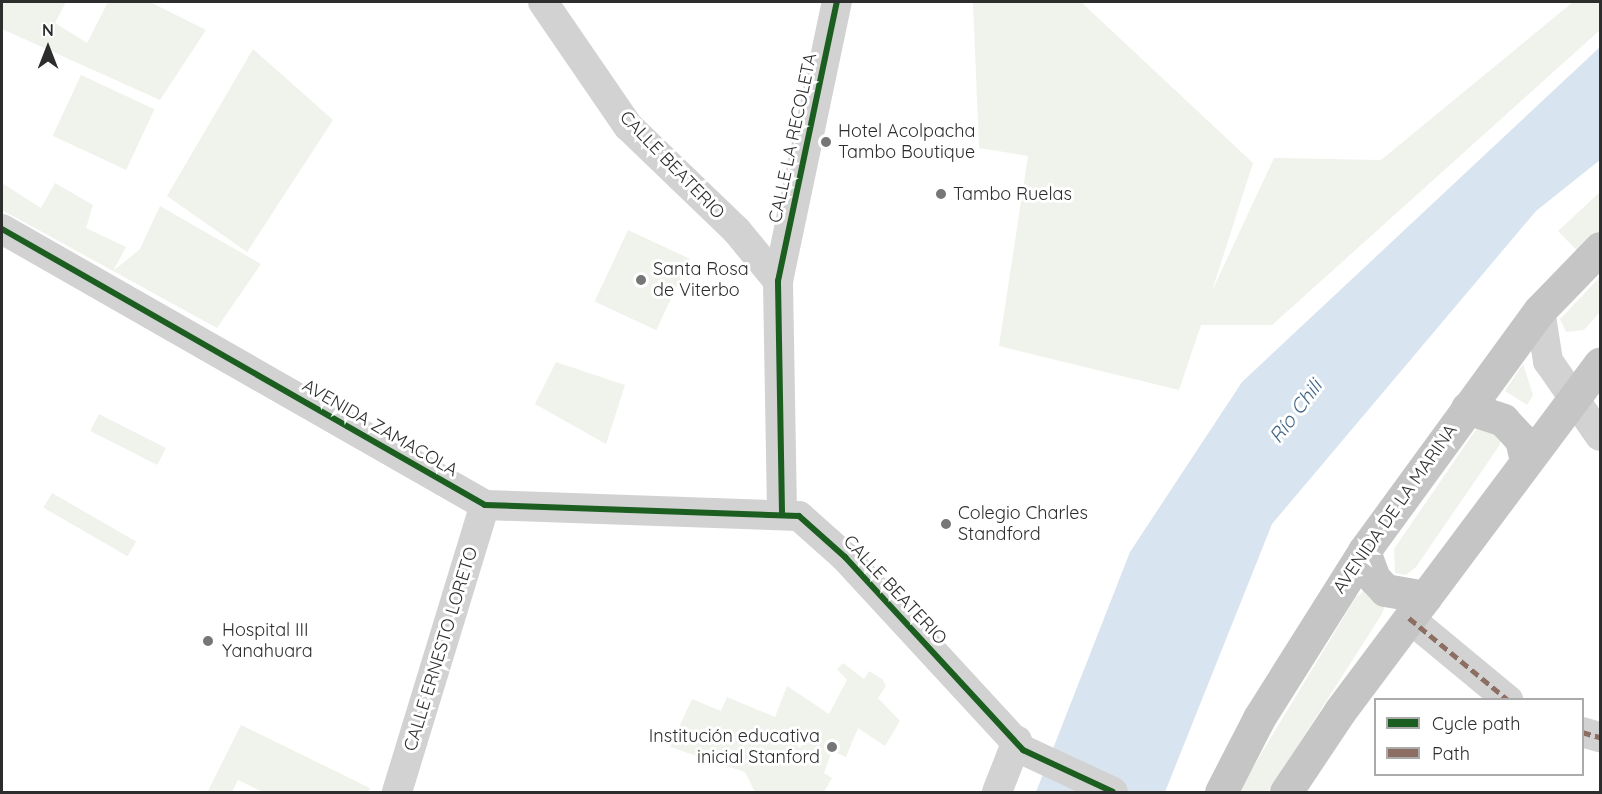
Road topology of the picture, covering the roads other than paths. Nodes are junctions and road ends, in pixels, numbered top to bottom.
1 (543, 2) edge
2 (837, 2) edge
3 (2, 229) edge
4 (1600, 248) edge
5 (778, 281) junction
6 (1540, 310) junction
7 (1600, 364) edge
8 (1571, 400) junction
9 (1467, 408) junction
10 (1600, 436) edge
11 (1526, 460) junction
12 (485, 505) junction
13 (782, 512) junction
14 (1364, 551) junction
15 (1417, 608) junction
16 (1507, 698) edge
17 (1584, 733) edge
18 (1600, 737) edge
19 (1017, 741) junction
20 (397, 792) edge
21 (996, 792) edge
22 (1113, 792) edge
23 (1221, 792) edge
24 (1286, 792) edge

1 - 5 street, CALLE BEATERIO
2 - 5 street, CALLE LA RECOLETA
3 - 12 street, AVENIDA ZAMACOLA
4 - 6 main road, AVENIDA DE LA MARINA
5 - 13 street
6 - 8 street
6 - 9 main road, AVENIDA DE LA MARINA
7 - 8 main road
8 - 10 street
8 - 11 main road
9 - 11 main road
9 - 14 main road, AVENIDA DE LA MARINA
11 - 15 main road
12 - 13 street, AVENIDA ZAMACOLA
12 - 20 street, CALLE ERNESTO LORETO
13 - 19 street, CALLE BEATERIO
14 - 15 main road
14 - 23 main road, AVENIDA DE LA MARINA
15 - 16 street
15 - 24 main road
17 - 18 street
19 - 21 street
19 - 22 street, CALLE BEATERIO

